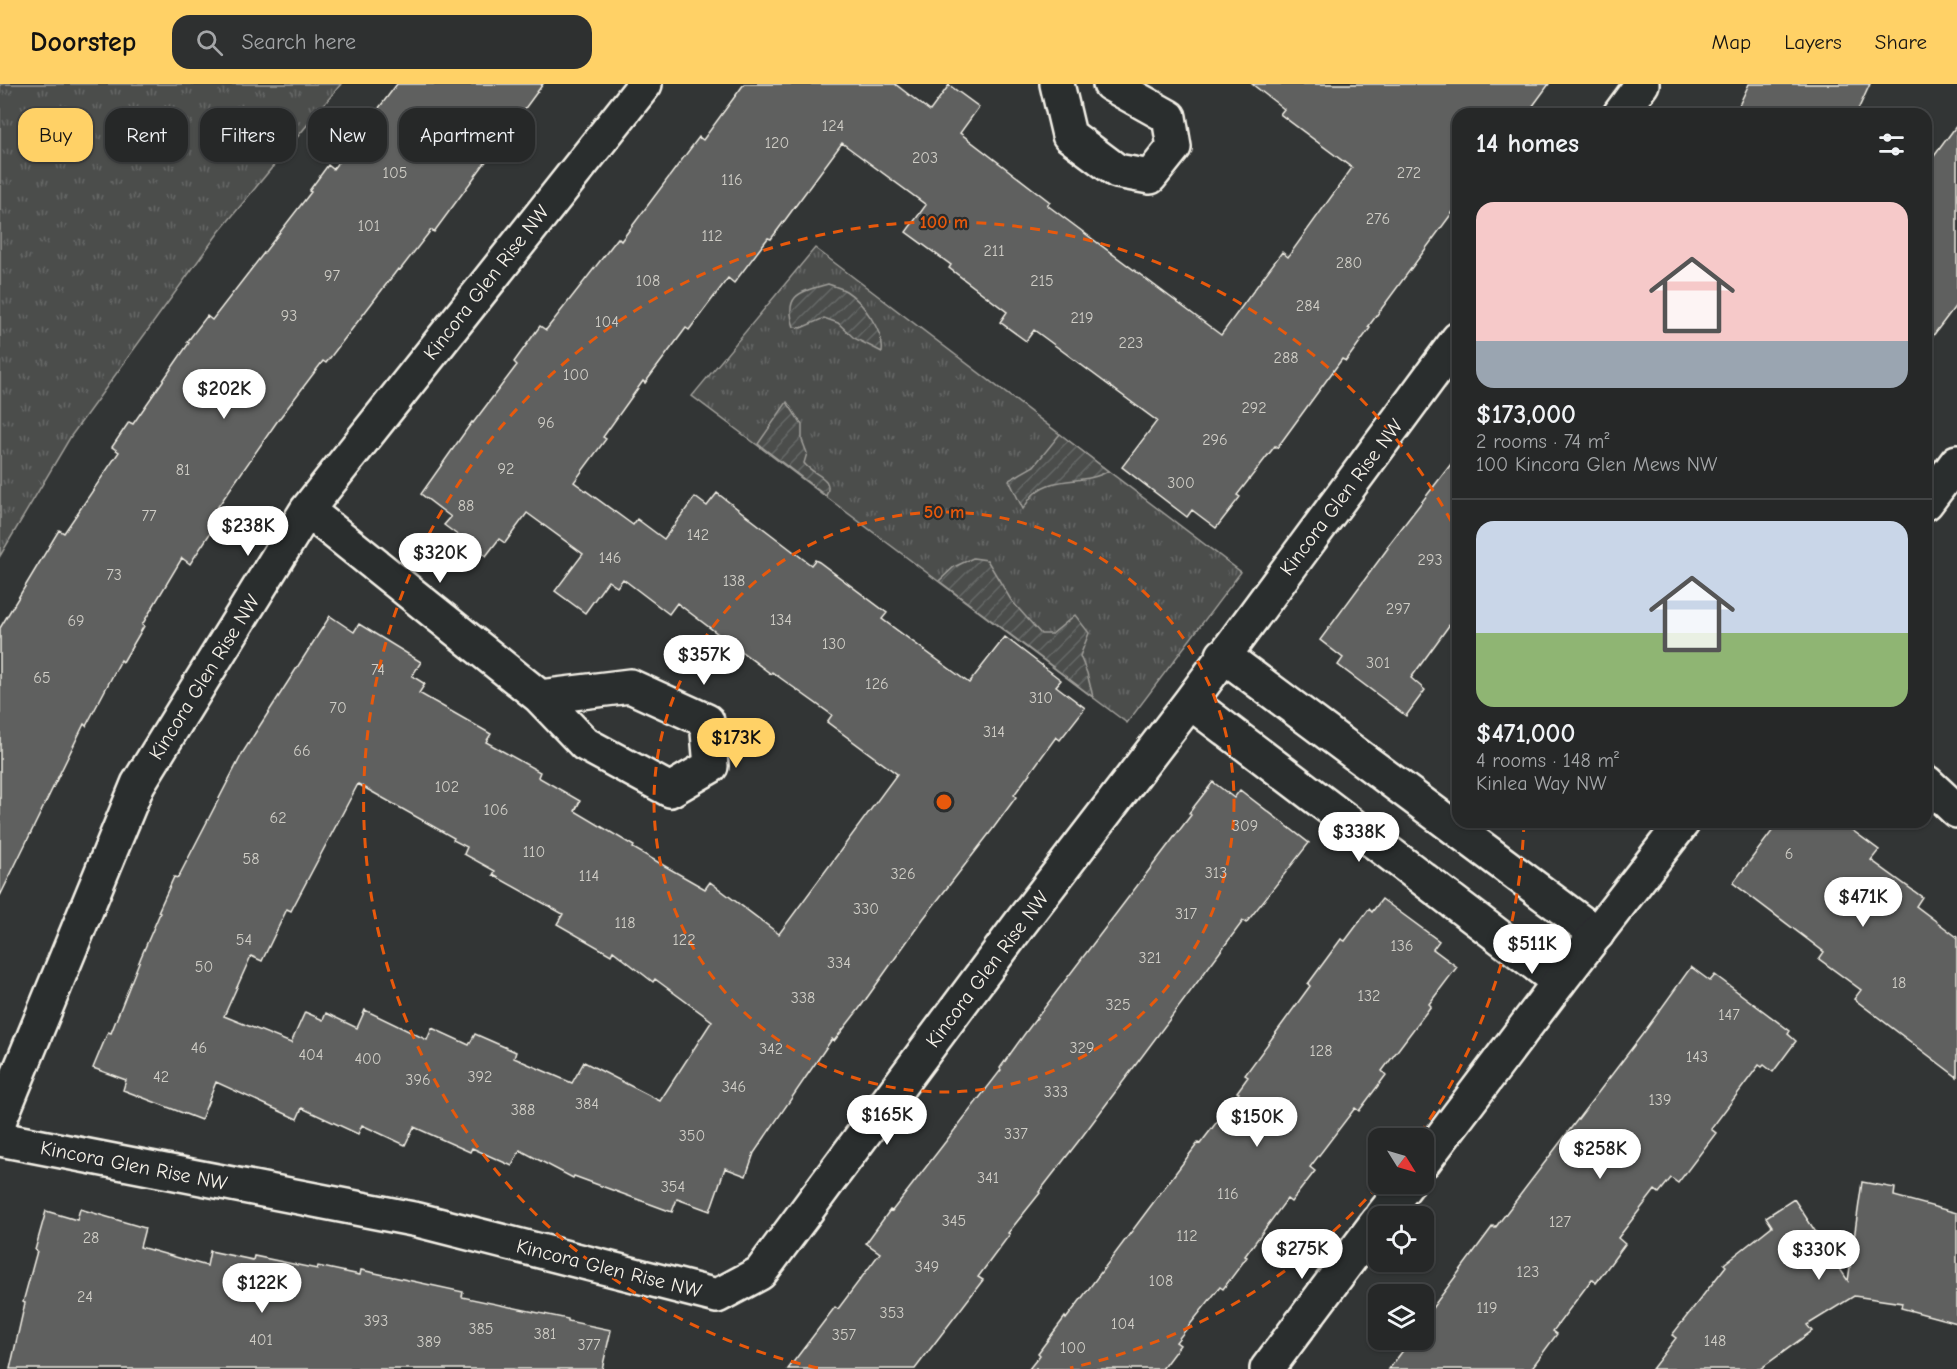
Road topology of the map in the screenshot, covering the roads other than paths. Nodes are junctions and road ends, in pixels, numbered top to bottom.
1 (645, 84) edge
2 (1057, 84) edge
3 (1110, 84) edge
4 (1642, 84) edge
5 (1624, 108) edge
6 (1452, 347) edge
7 (1957, 462) edge
8 (1932, 495) edge
9 (307, 510) junction
10 (1223, 655) junction
11 (540, 697) junction
12 (1190, 702) junction
13 (1932, 788) edge
14 (1957, 811) edge
15 (1452, 826) edge
16 (1455, 828) edge
17 (1678, 828) edge
18 (1597, 934) junction
19 (1558, 982) junction
20 (0, 1119) edge
21 (0, 1138) edge
22 (1434, 1148) edge
23 (1399, 1194) edge
24 (1390, 1206) edge
25 (1368, 1234) edge
26 (1267, 1369) edge

1 - 9 street, Kincora Glen Rise NW
2 - 3 street
4 - 5 street
6 - 10 street, Kincora Glen Rise NW
7 - 8 street
9 - 11 street
9 - 20 street, Kincora Glen Rise NW
10 - 12 street, Kincora Glen Rise NW
10 - 15 street
11 - 11 street
12 - 19 street
12 - 21 street, Kincora Glen Rise NW
13 - 14 street
16 - 18 street
17 - 18 street
18 - 19 street
19 - 22 street
23 - 24 street
25 - 26 street

